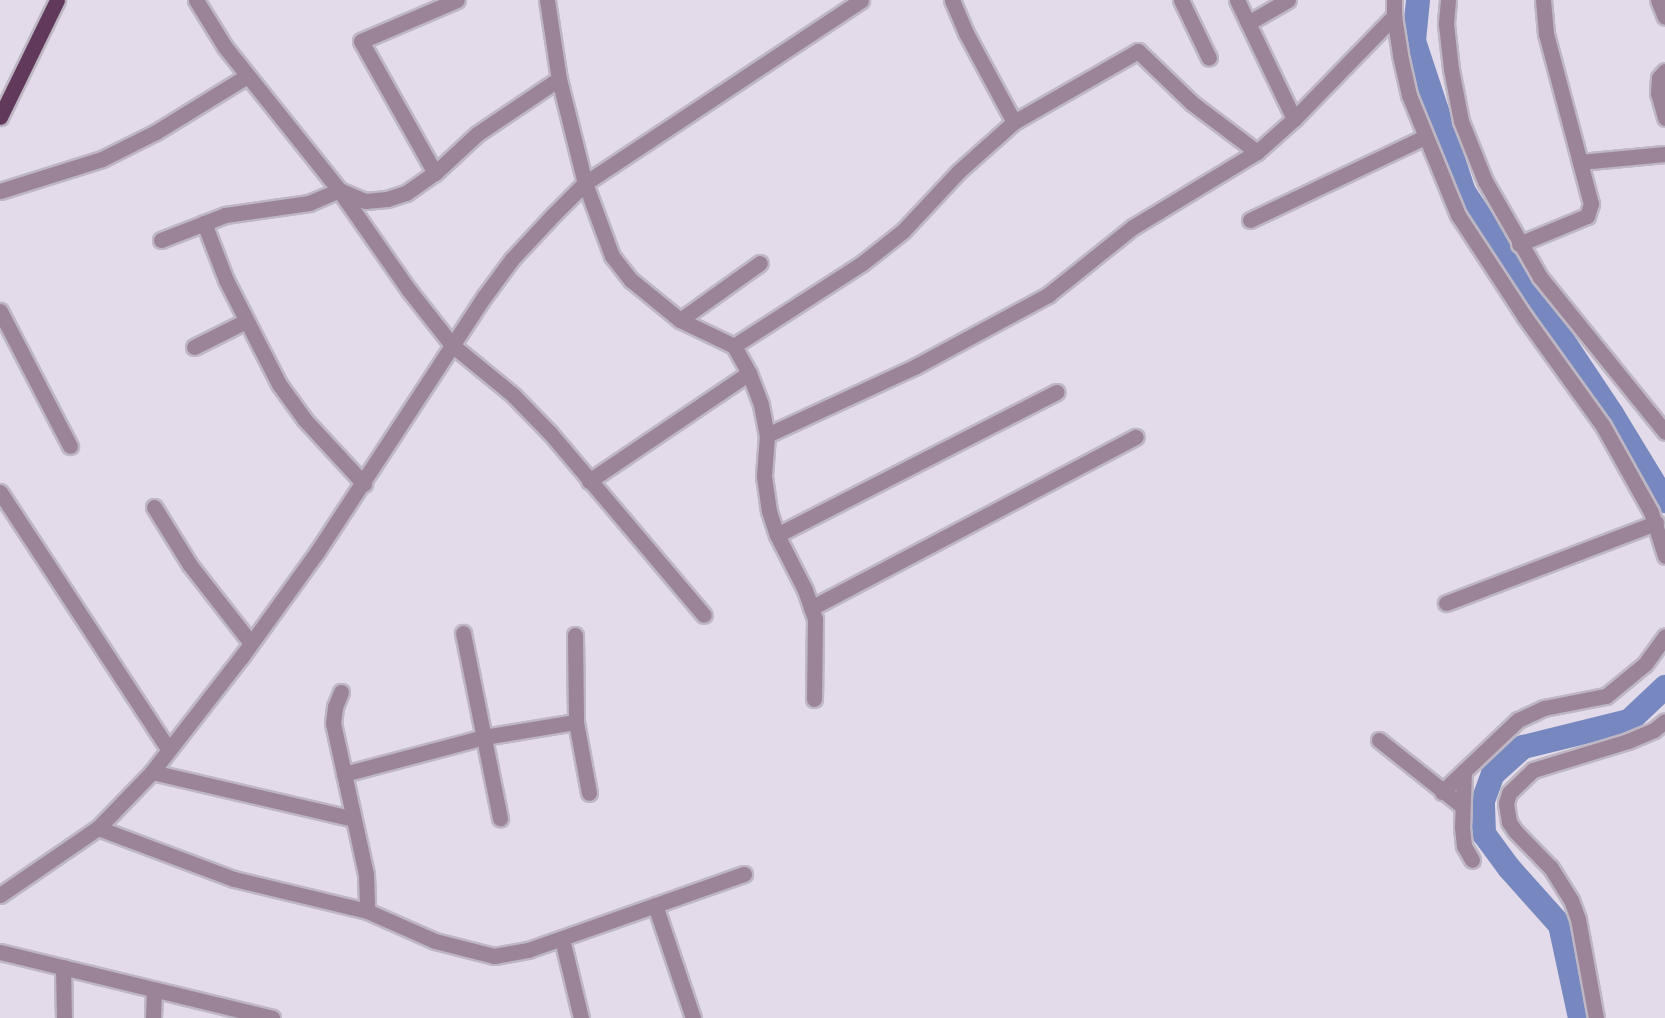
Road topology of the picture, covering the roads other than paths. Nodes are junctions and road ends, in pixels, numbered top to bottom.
1 (57, 0) edge
2 (196, 0) edge
3 (457, 0) edge
4 (548, 0) edge
5 (861, 0) edge
6 (952, 0) edge
7 (1181, 0) edge
8 (1237, 0) edge
9 (1288, 0) edge
10 (1395, 0) edge
11 (1448, 0) edge
12 (1544, 0) edge
13 (1658, 0) edge
14 (1394, 16) junction
15 (1665, 17) edge
16 (1248, 23) junction
17 (1209, 58) dead end
18 (1665, 71) edge
19 (247, 76) junction
20 (559, 79) junction
21 (0, 117) edge
22 (1665, 118) edge
23 (1294, 119) junction
24 (1014, 122) junction
25 (1425, 137) junction
26 (1257, 152) junction
27 (1665, 154) edge
28 (1580, 162) junction
29 (435, 173) junction
30 (585, 183) junction
31 (339, 190) junction
32 (0, 191) edge
33 (1250, 220) dead end
34 (204, 223) junction
35 (161, 240) dead end
36 (1519, 244) junction
37 (760, 264) dead end
38 (0, 311) edge
39 (680, 320) junction
40 (246, 321) junction
41 (452, 345) junction
42 (194, 346) dead end
43 (734, 346) junction
44 (749, 373) junction
45 (1057, 392) dead end
46 (1665, 432) edge
47 (767, 435) junction
48 (1136, 437) dead end
49 (70, 446) dead end
50 (589, 481) junction
51 (364, 484) junction
52 (0, 492) edge
53 (154, 507) dead end
54 (1656, 523) junction
55 (777, 535) junction
56 (1665, 556) edge
57 (1446, 603) dead end
58 (811, 608) junction
59 (705, 615) dead end
60 (463, 633) dead end
61 (575, 635) dead end
62 (1665, 636) edge
63 (251, 643) junction
64 (341, 692) dead end
65 (814, 699) dead end
66 (1665, 721) edge
67 (576, 722) junction
68 (484, 737) junction
69 (1378, 740) dead end
70 (169, 750) junction
71 (1464, 771) junction
72 (152, 772) junction
73 (344, 774) junction
74 (1442, 792) junction
75 (589, 793) dead end
76 (1462, 806) junction
77 (500, 818) dead end
78 (354, 819) junction
79 (98, 828) junction
80 (1472, 860) dead end
81 (744, 874) dead end
82 (0, 895) edge
83 (655, 905) junction
84 (367, 911) junction
85 (562, 939) junction
86 (0, 952) edge
87 (63, 967) junction
88 (154, 990) junction
89 (246, 1015) edge
90 (64, 1018) edge
91 (153, 1018) edge
92 (272, 1018) edge
93 (581, 1018) edge
94 (693, 1018) edge
95 (1596, 1018) edge

1 - 21 main road
2 - 19 street
3 - 29 street
4 - 20 street
5 - 30 street
6 - 24 street
7 - 17 street
8 - 16 street
9 - 16 street
10 - 14 street
11 - 36 street
12 - 28 street
13 - 15 street
14 - 23 street
14 - 25 street
16 - 23 street
18 - 22 street
19 - 31 street
19 - 32 street
20 - 29 street
20 - 30 street
23 - 26 street
24 - 26 street
24 - 43 street
25 - 33 street
25 - 54 street
26 - 47 street
27 - 28 street
28 - 36 street
29 - 31 street
30 - 39 street
30 - 41 street
31 - 34 street
31 - 41 street
34 - 35 street
34 - 40 street
36 - 46 street
37 - 39 street
38 - 49 street
39 - 43 street
40 - 42 street
40 - 51 street
41 - 50 street
41 - 51 street
43 - 44 street
44 - 47 street
44 - 50 street
45 - 55 street
47 - 55 street
48 - 58 street
50 - 59 street
51 - 63 street
52 - 70 street
53 - 63 street
54 - 56 street
54 - 57 street
55 - 58 street
58 - 65 street
60 - 68 street
61 - 67 street
62 - 71 street
63 - 70 street
64 - 73 street
66 - 95 street
67 - 68 street
67 - 75 street
68 - 73 street
68 - 77 street
69 - 74 street
70 - 72 street
71 - 74 street
71 - 76 street
72 - 78 street
72 - 79 street
73 - 78 street
74 - 76 street
76 - 80 street
78 - 84 street
79 - 82 street
79 - 84 street
81 - 83 street
83 - 85 street
83 - 94 street
84 - 85 street
85 - 93 street
86 - 87 street
87 - 88 street
87 - 90 street
88 - 89 street
88 - 91 street
89 - 92 street

